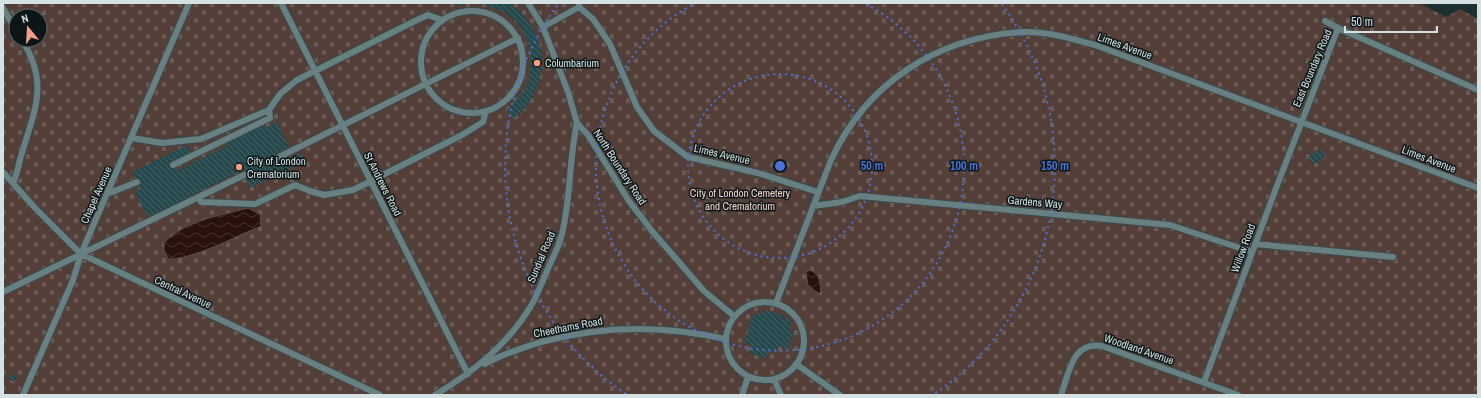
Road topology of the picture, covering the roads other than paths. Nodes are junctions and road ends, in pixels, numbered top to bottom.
1 (189, 3) edge
2 (281, 3) edge
3 (528, 3) edge
4 (579, 5) edge
5 (3, 8) edge
6 (8, 17) edge
7 (442, 20) junction
8 (1325, 21) dead end
9 (543, 27) junction
10 (1338, 28) junction
11 (518, 38) junction
12 (26, 48) edge
13 (314, 70) junction
14 (426, 85) junction
15 (1478, 90) edge
16 (269, 110) junction
17 (486, 111) junction
18 (1301, 121) junction
19 (577, 122) junction
20 (342, 126) junction
21 (132, 138) junction
22 (279, 157) dead end
23 (173, 164) dead end
24 (3, 172) edge
25 (244, 174) dead end
26 (13, 182) junction
27 (137, 182) dead end
28 (371, 182) junction
29 (1478, 188) edge
30 (107, 194) junction
31 (817, 195) junction
32 (198, 197) junction
33 (813, 206) junction
34 (1255, 244) junction
35 (1252, 252) junction
36 (81, 254) junction
37 (1393, 257) dead end
38 (3, 292) edge
39 (776, 304) junction
40 (734, 316) junction
41 (726, 339) junction
42 (796, 364) junction
43 (468, 374) junction
44 (748, 377) junction
45 (774, 379) junction
46 (1204, 382) junction
47 (23, 395) edge
48 (380, 395) edge
49 (435, 395) edge
50 (742, 395) edge
51 (781, 395) edge
52 (840, 395) edge
53 (1061, 395) edge
54 (1238, 395) edge

1 - 21 lane, Chapel Avenue
2 - 13 lane, St Andrews Road
3 - 9 lane, North Boundary Road
4 - 9 lane
4 - 31 lane, Limes Avenue
5 - 6 lane
7 - 11 lane
7 - 13 lane
7 - 14 lane
8 - 10 lane
9 - 19 lane, North Boundary Road
10 - 15 lane, East Boundary Road
10 - 18 lane, East Boundary Road
11 - 14 lane
11 - 17 lane
12 - 26 lane
13 - 16 lane
13 - 20 lane, St Andrews Road
14 - 17 lane
14 - 20 lane
16 - 21 lane
16 - 23 lane
17 - 28 lane
18 - 29 lane, Limes Avenue
18 - 31 lane, Limes Avenue
18 - 34 lane, Willow Road
19 - 40 lane, North Boundary Road
19 - 43 lane, Sundial Road
20 - 22 lane
20 - 28 lane, St Andrews Road
21 - 30 lane, Chapel Avenue
24 - 26 lane, Central Avenue
25 - 32 lane
26 - 36 lane, Central Avenue
27 - 30 lane
28 - 32 lane
28 - 43 lane, St Andrews Road
30 - 36 lane, Chapel Avenue
31 - 33 lane
32 - 36 lane
33 - 35 lane, Gardens Way
33 - 39 lane
34 - 35 lane, Willow Road
34 - 37 lane
35 - 46 lane, Willow Road
36 - 38 lane
36 - 47 lane, Chapel Avenue
36 - 48 lane, Central Avenue
39 - 40 lane
39 - 42 lane
40 - 41 lane
41 - 43 lane, Cheethams Road
41 - 44 lane
42 - 45 lane
42 - 52 lane
43 - 49 lane
44 - 45 lane
44 - 50 lane
45 - 51 lane
46 - 53 lane, Woodland Avenue
46 - 54 lane, Woodland Avenue

